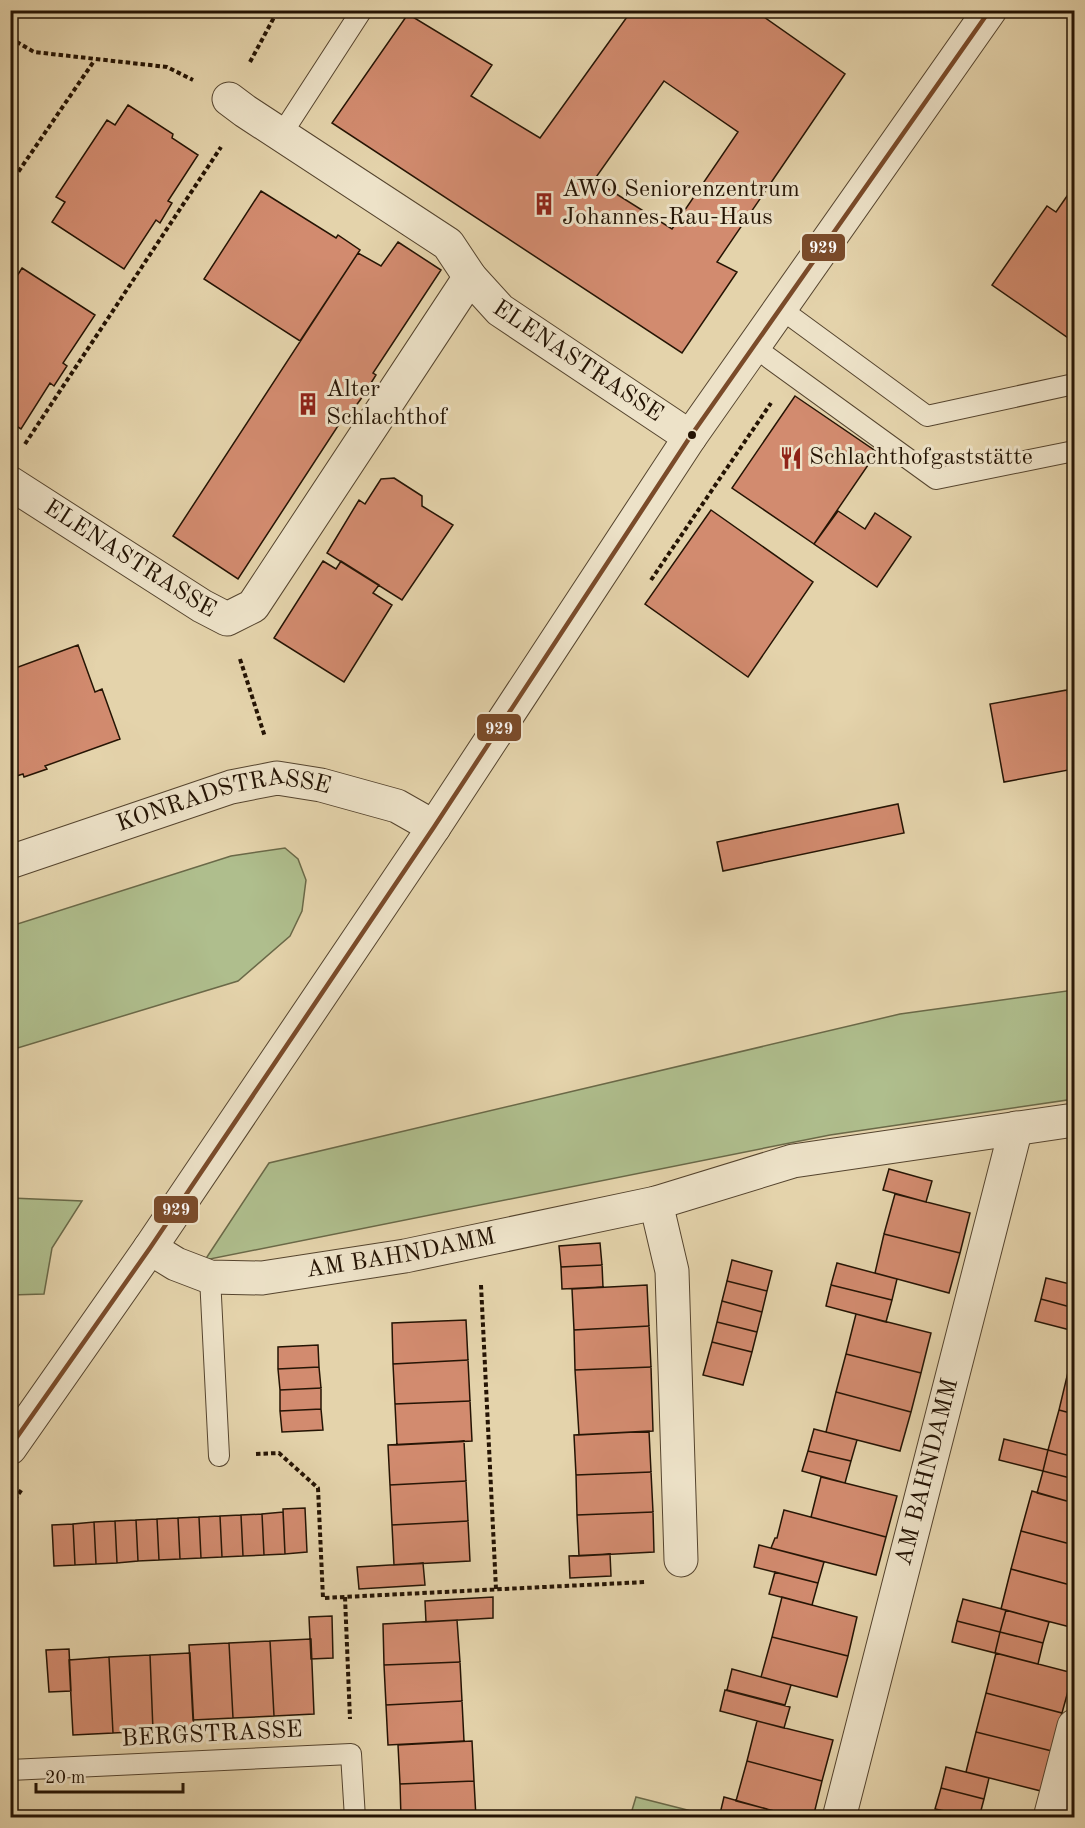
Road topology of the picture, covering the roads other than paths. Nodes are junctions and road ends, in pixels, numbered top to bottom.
1 (362, 10) edge
2 (990, 10) edge
3 (237, 105) road end
4 (280, 135) junction
5 (470, 277) junction
6 (781, 309) junction
7 (754, 347) junction
8 (1074, 384) edge
9 (690, 437) junction
10 (1074, 451) edge
11 (10, 483) edge
12 (434, 827) junction
13 (10, 862) edge
14 (1074, 1120) edge
15 (1016, 1128) junction
16 (656, 1203) junction
17 (150, 1248) junction
18 (210, 1277) junction
19 (10, 1448) edge
20 (219, 1456) road end
21 (681, 1560) road end
22 (1074, 1726) edge
23 (10, 1770) edge
24 (355, 1818) edge
25 (839, 1818) edge
26 (1050, 1818) edge

1 - 4 lane
2 - 6 street
3 - 4 street, ELENASTRASSE
4 - 5 street, ELENASTRASSE
5 - 9 street, ELENASTRASSE
5 - 11 street, ELENASTRASSE
6 - 7 street
6 - 8 lane
7 - 9 street
7 - 10 lane
9 - 12 street
12 - 13 street, KONRADSTRASSE
12 - 17 street
14 - 15 street, AM BAHNDAMM
15 - 16 street, AM BAHNDAMM
15 - 25 street, AM BAHNDAMM
16 - 18 street, AM BAHNDAMM
16 - 21 street
17 - 18 street, AM BAHNDAMM
17 - 19 street
18 - 20 lane
22 - 26 street
23 - 24 lane, BERGSTRASSE

